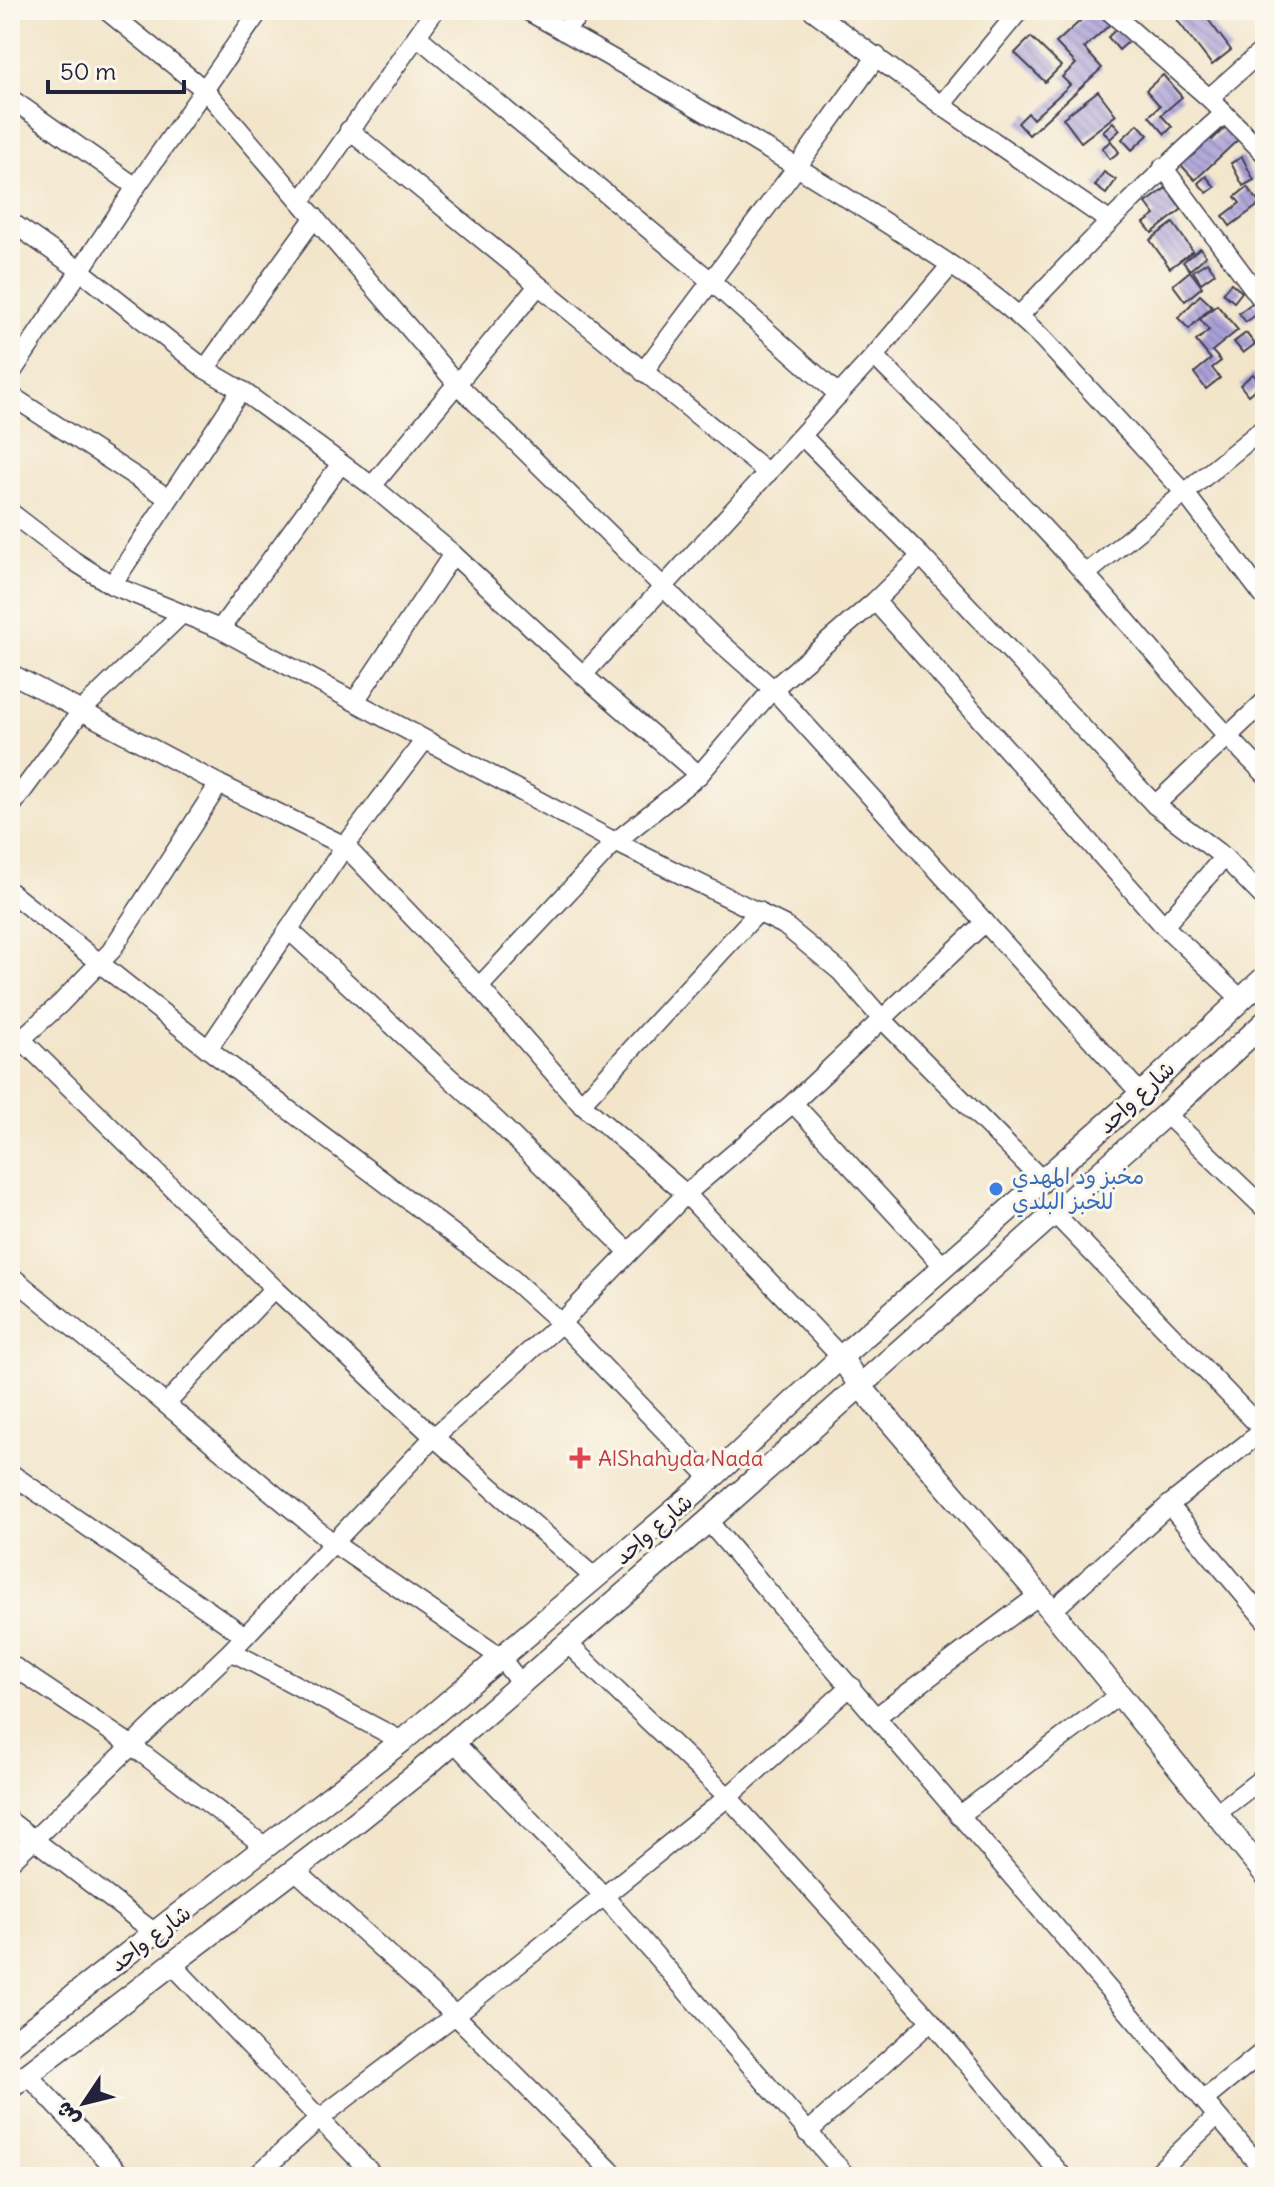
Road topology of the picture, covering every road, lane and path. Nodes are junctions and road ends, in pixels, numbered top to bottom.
1 (106, 10) edge
2 (260, 10) edge
3 (435, 10) edge
4 (526, 10) edge
5 (584, 10) edge
6 (812, 10) edge
7 (1020, 10) edge
8 (1108, 10) edge
9 (563, 31) junction
10 (417, 36) junction
11 (1265, 48) edge
12 (877, 56) junction
13 (206, 91) junction
14 (10, 98) edge
15 (1209, 98) junction
16 (941, 105) junction
17 (1224, 114) junction
18 (349, 130) junction
19 (1265, 154) edge
20 (797, 167) junction
21 (1163, 167) junction
22 (136, 187) junction
23 (301, 201) junction
24 (315, 217) junction
25 (10, 221) edge
26 (1109, 221) junction
27 (951, 265) junction
28 (81, 271) junction
29 (712, 282) junction
30 (538, 286) junction
31 (1265, 304) edge
32 (1020, 315) junction
33 (874, 356) junction
34 (205, 369) junction
35 (643, 372) junction
36 (10, 375) edge
37 (457, 384) junction
38 (241, 390) junction
39 (10, 395) edge
40 (839, 395) junction
41 (1265, 427) edge
42 (802, 436) junction
43 (340, 465) junction
44 (768, 473) junction
45 (372, 486) junction
46 (1184, 492) junction
47 (168, 498) junction
48 (10, 512) edge
49 (453, 554) junction
50 (921, 556) junction
51 (1086, 574) junction
52 (112, 585) junction
53 (663, 586) junction
54 (1265, 598) edge
55 (875, 601) junction
56 (182, 614) junction
57 (220, 629) junction
58 (10, 673) edge
59 (583, 675) junction
60 (773, 689) junction
61 (355, 701) junction
62 (1265, 701) edge
63 (82, 710) junction
64 (1227, 737) junction
65 (424, 741) junction
66 (1265, 774) edge
67 (699, 775) junction
68 (219, 784) junction
69 (1155, 805) junction
70 (10, 808) edge
71 (615, 842) junction
72 (345, 846) junction
73 (1224, 857) junction
74 (10, 892) edge
75 (1265, 899) edge
76 (759, 911) junction
77 (985, 922) junction
78 (1164, 926) junction
79 (289, 930) junction
80 (101, 965) junction
81 (1265, 977) edge
82 (479, 987) junction
83 (1241, 999) junction
84 (882, 1019) junction
85 (1265, 1022) edge
86 (16, 1045) edge
87 (208, 1049) junction
88 (1141, 1094) junction
89 (793, 1103) junction
90 (581, 1104) junction
91 (1166, 1114) junction
92 (1043, 1181) junction
93 (686, 1194) junction
94 (1265, 1209) edge
95 (1054, 1213) junction
96 (629, 1252) junction
97 (945, 1268) junction
98 (10, 1275) edge
99 (274, 1288) junction
100 (561, 1323) junction
101 (841, 1357) junction
102 (860, 1386) junction
103 (166, 1404) junction
104 (1264, 1430) edge
105 (434, 1437) junction
106 (10, 1473) edge
107 (711, 1479) junction
108 (1169, 1505) junction
109 (708, 1521) junction
110 (333, 1543) junction
111 (595, 1578) junction
112 (1045, 1603) junction
113 (1265, 1620) edge
114 (245, 1636) junction
115 (568, 1644) junction
116 (231, 1651) junction
117 (500, 1657) junction
118 (10, 1664) edge
119 (521, 1684) junction
120 (851, 1686) junction
121 (1119, 1695) junction
122 (877, 1716) junction
123 (402, 1741) junction
124 (454, 1742) junction
125 (131, 1745) junction
126 (1265, 1776) edge
127 (728, 1797) junction
128 (1217, 1813) junction
129 (959, 1816) junction
130 (10, 1821) edge
131 (35, 1838) junction
132 (267, 1848) junction
133 (10, 1862) edge
134 (295, 1870) junction
135 (1265, 1874) edge
136 (604, 1896) junction
137 (155, 1933) junction
138 (171, 1963) junction
139 (455, 2015) junction
140 (931, 2021) junction
141 (10, 2045) edge
142 (1265, 2050) edge
143 (18, 2081) edge
144 (1205, 2099) junction
145 (1216, 2117) junction
146 (320, 2118) junction
147 (807, 2133) junction
148 (275, 2170) edge
149 (1265, 2172) edge
150 (123, 2177) edge
151 (255, 2177) edge
152 (375, 2177) edge
153 (617, 2177) edge
154 (847, 2177) edge
155 (1063, 2177) edge
156 (1153, 2177) edge

1 - 13 street
2 - 13 street
3 - 10 street
4 - 9 street
5 - 9 street
6 - 12 street
7 - 16 street
8 - 15 street
9 - 20 street
10 - 18 street
10 - 29 street
11 - 15 street
12 - 16 street
12 - 20 street
13 - 22 street
13 - 23 street
14 - 22 street
15 - 17 street
16 - 26 street
17 - 19 street
17 - 21 street
18 - 23 street
18 - 30 street
20 - 27 street
20 - 29 street
21 - 26 street
21 - 31 street
22 - 28 street
23 - 24 street
24 - 34 street
24 - 37 street
25 - 28 street
26 - 32 street
27 - 32 street
27 - 33 street
28 - 34 street
28 - 36 street
29 - 35 street
29 - 40 street
30 - 35 street
30 - 37 street
32 - 46 street
33 - 40 street
33 - 51 street
34 - 38 street
35 - 44 street
37 - 45 street
37 - 53 street
38 - 43 street
38 - 47 street
39 - 47 street
40 - 42 street
41 - 46 street
42 - 44 street
42 - 50 street
43 - 45 street
43 - 57 street
44 - 53 street
45 - 49 street
46 - 51 street
46 - 54 street
47 - 52 street
48 - 52 street
49 - 59 street
49 - 61 street
50 - 55 street
50 - 69 street
51 - 64 street
52 - 56 street
53 - 59 street
53 - 60 street
55 - 60 street
55 - 78 street
56 - 57 street
56 - 63 street
57 - 61 street
58 - 63 street
59 - 67 street
60 - 67 street
60 - 77 street
61 - 65 street
62 - 64 street
63 - 68 street
63 - 70 street
64 - 66 street
64 - 69 street
65 - 71 street
65 - 72 street
67 - 71 street
68 - 72 street
68 - 80 street
69 - 73 street
71 - 76 street
71 - 82 street
72 - 79 street
72 - 82 street
73 - 75 street
73 - 78 street
74 - 80 street
76 - 84 street
76 - 90 street
77 - 84 street
77 - 88 street
78 - 83 street
79 - 87 street
79 - 96 street
80 - 86 street
80 - 87 street
81 - 83 street, شارع واحد
82 - 90 street
83 - 88 street, شارع واحد
84 - 89 street
84 - 92 street
85 - 91 street, شارع واحد
86 - 99 street
87 - 100 street
88 - 92 street, شارع واحد
89 - 93 street
89 - 97 street
90 - 93 street
91 - 94 street
91 - 95 street, شارع واحد
92 - 97 street, شارع واحد
93 - 96 street
93 - 101 street
95 - 102 street, شارع واحد
95 - 104 street
96 - 100 street
97 - 101 street, شارع واحد
98 - 103 street
99 - 103 street
99 - 105 street
100 - 105 street
100 - 107 street
101 - 102 street
101 - 107 street, شارع واحد
102 - 109 street, شارع واحد
102 - 112 street
103 - 110 street
104 - 108 street
105 - 110 street
105 - 111 street
106 - 114 street
107 - 111 street, شارع واحد
108 - 112 street
108 - 113 street
109 - 115 street, شارع واحد
109 - 120 street
110 - 114 street
110 - 117 street
111 - 117 street, شارع واحد
112 - 121 street
112 - 122 street
114 - 116 street
115 - 119 street, شارع واحد
115 - 127 street
116 - 123 street
116 - 125 street
117 - 119 street
117 - 123 street, شارع واحد
118 - 125 street
119 - 124 street, شارع واحد
120 - 122 street
120 - 127 street
121 - 128 street
121 - 129 street
122 - 129 street
123 - 132 street, شارع واحد
124 - 134 street, شارع واحد
124 - 136 street
125 - 131 street
125 - 132 street
126 - 128 street
127 - 136 street
127 - 140 street
128 - 135 street
129 - 144 street
130 - 131 street
131 - 133 street
131 - 137 street
132 - 137 street, شارع واحد
134 - 138 street, شارع واحد
134 - 139 street
136 - 139 street
136 - 147 street
137 - 141 street, شارع واحد
138 - 143 street, شارع واحد
138 - 146 street
139 - 146 street
139 - 153 street
140 - 147 street
140 - 155 street
142 - 144 street
143 - 150 street
144 - 145 street
145 - 149 street
145 - 156 street
146 - 148 street
146 - 152 street
147 - 154 street
148 - 151 street

